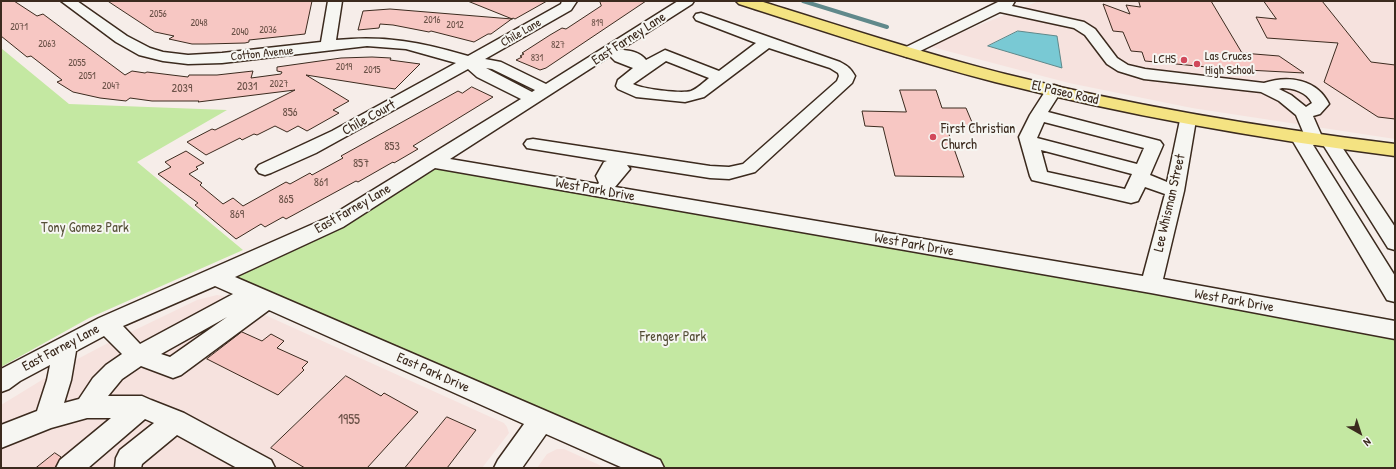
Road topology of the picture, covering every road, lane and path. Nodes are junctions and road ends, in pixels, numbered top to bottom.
1 (68, 1) edge
2 (335, 1) edge
3 (687, 1) edge
4 (744, 1) edge
5 (570, 2) edge
6 (1004, 4) edge
7 (701, 17) dead end
8 (767, 42) junction
9 (328, 46) junction
10 (907, 52) junction
11 (615, 53) junction
12 (470, 62) junction
13 (642, 65) junction
14 (720, 77) junction
15 (1265, 88) junction
16 (1054, 90) junction
17 (540, 95) junction
18 (1303, 113) junction
19 (1038, 115) junction
20 (1188, 120) junction
21 (1315, 140) junction
22 (1030, 142) junction
23 (533, 144) dead end
24 (1395, 150) edge
25 (619, 161) junction
26 (433, 162) junction
27 (265, 169) dead end
28 (1141, 175) junction
29 (606, 186) junction
30 (1175, 191) junction
31 (1392, 234) edge
32 (215, 277) junction
33 (1151, 285) junction
34 (1395, 294) edge
35 (260, 297) junction
36 (201, 321) junction
37 (108, 324) junction
38 (1395, 330) edge
39 (219, 334) junction
40 (65, 346) junction
41 (138, 356) junction
42 (1, 382) edge
43 (87, 407) junction
44 (142, 407) junction
45 (47, 418) junction
46 (542, 420) junction
47 (175, 421) junction
48 (1, 437) edge
49 (624, 463) edge
50 (123, 465) edge
51 (69, 468) edge
52 (262, 468) edge
53 (507, 468) edge
54 (651, 468) edge

1 - 9 street, Cotton Avenue
2 - 9 street
3 - 11 street, East Farney Lane
4 - 10 main road, El Paseo Road
5 - 12 street, Chile Lane
6 - 10 street
6 - 15 street
7 - 8 street
8 - 14 street
8 - 25 street
9 - 12 street, Cotton Avenue
10 - 16 main road, El Paseo Road
11 - 13 street
11 - 17 street, East Farney Lane
12 - 17 street, Cotton Avenue
12 - 27 street, Chile Court
13 - 14 street
13 - 14 street
15 - 18 street
15 - 18 street
16 - 19 street
16 - 20 main road, El Paseo Road
17 - 26 street, East Farney Lane
18 - 21 street
19 - 22 street
19 - 28 street
20 - 21 main road, El Paseo Road
20 - 30 street, Lee Whisman Street
21 - 24 main road, El Paseo Road
21 - 31 street
21 - 34 street
22 - 28 street
22 - 28 street
23 - 25 street
25 - 29 street
26 - 29 street, West Park Drive
26 - 32 street, East Farney Lane
28 - 30 street
29 - 33 street, West Park Drive
30 - 33 street, Lee Whisman Street
32 - 35 street, East Park Drive
32 - 37 street, East Farney Lane
33 - 38 street, West Park Drive
35 - 36 street
35 - 39 street
35 - 46 street, East Park Drive
36 - 39 street
36 - 41 street
37 - 40 street, East Farney Lane
37 - 41 street
39 - 41 street
40 - 42 street, East Farney Lane
40 - 45 street
41 - 43 street
43 - 44 street
43 - 45 street
44 - 47 street
44 - 51 street
45 - 48 street
46 - 49 street, East Park Drive
46 - 53 street
47 - 50 street
47 - 52 street
49 - 54 street, East Park Drive

